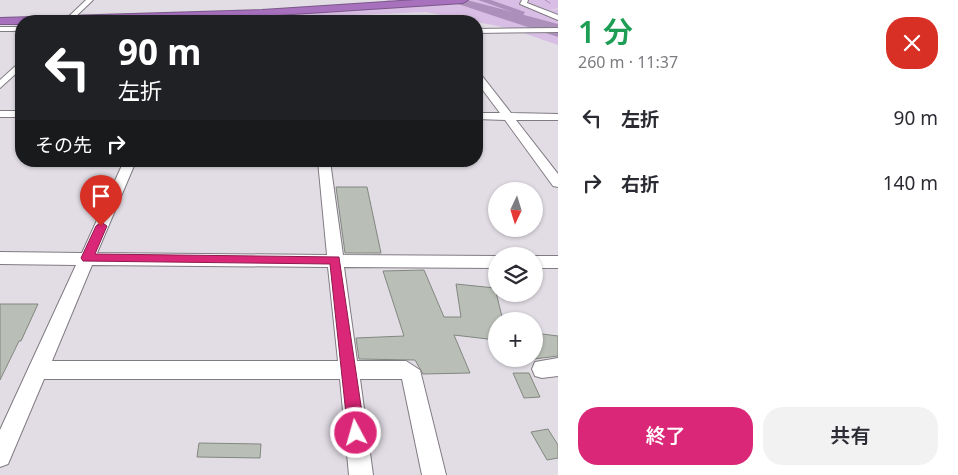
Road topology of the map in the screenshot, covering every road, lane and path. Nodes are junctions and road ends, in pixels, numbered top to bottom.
1 (90, 0) edge
2 (463, 0) edge
3 (523, 1) edge
4 (558, 9) edge
5 (74, 15) edge
6 (244, 15) edge
7 (558, 18) edge
8 (0, 21) edge
9 (15, 21) edge
10 (0, 29) edge
11 (15, 29) edge
12 (483, 30) edge
13 (558, 30) edge
14 (15, 70) edge
15 (483, 83) edge
16 (0, 85) edge
17 (0, 114) edge
18 (15, 114) edge
19 (483, 116) edge
20 (508, 116) junction
21 (558, 116) edge
22 (127, 167) edge
23 (325, 167) edge
24 (558, 183) edge
25 (0, 258) edge
26 (87, 258) junction
27 (335, 260) junction
28 (488, 262) edge
29 (543, 262) edge
30 (558, 262) edge
31 (38, 370) junction
32 (350, 370) junction
33 (6, 430) edge
34 (0, 456) edge
35 (361, 475) edge
36 (434, 475) edge

1 - 5 street
2 - 6 highway
3 - 4 street
3 - 7 street
8 - 9 highway
10 - 11 street
12 - 13 street
14 - 16 street
15 - 20 street
17 - 18 street
19 - 20 street
20 - 21 street
20 - 24 street
22 - 26 street
23 - 27 street
25 - 26 street
26 - 27 street
26 - 31 street
27 - 28 street
27 - 32 street
29 - 30 street
31 - 32 street
31 - 33 street
32 - 35 street
32 - 36 street
33 - 34 street

